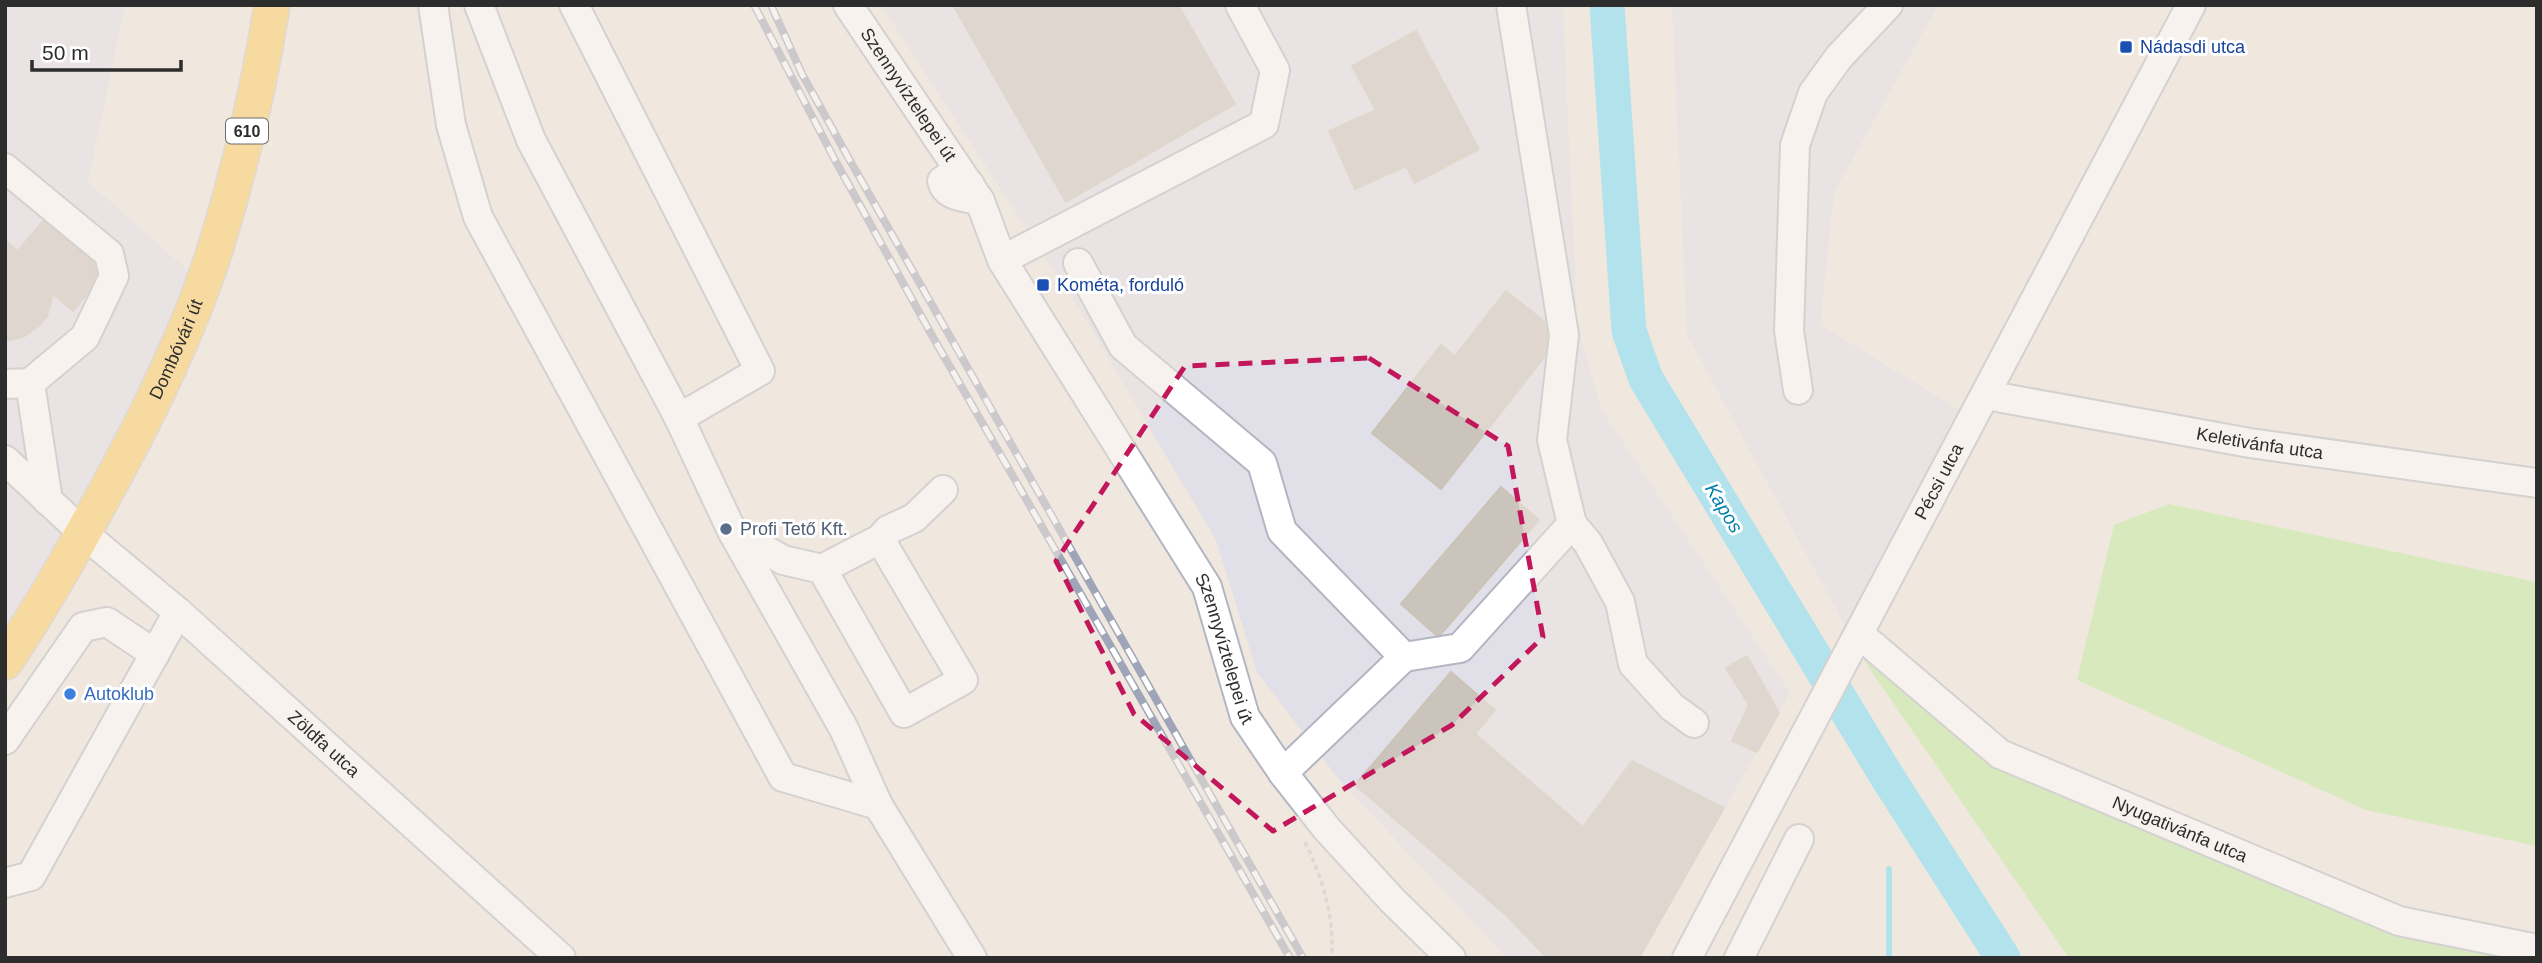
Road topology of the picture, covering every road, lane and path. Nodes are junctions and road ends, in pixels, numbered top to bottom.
1 (272, 5) edge
2 (433, 5) edge
3 (479, 5) edge
4 (574, 5) edge
5 (848, 5) edge
6 (1240, 5) edge
7 (1511, 5) edge
8 (1888, 5) edge
9 (2191, 5) edge
10 (5, 168) edge
11 (1002, 260) junction
12 (1078, 263) dead end
13 (18, 384) edge
14 (1798, 390) dead end
15 (1986, 395) junction
16 (679, 418) junction
17 (5, 460) edge
18 (2537, 483) edge
19 (943, 490) dead end
20 (48, 501) junction
21 (1572, 524) junction
22 (732, 531) junction
23 (83, 533) junction
24 (880, 539) junction
25 (822, 569) junction
26 (178, 612) junction
27 (1853, 645) junction
28 (155, 654) junction
29 (1404, 657) junction
30 (5, 662) edge
31 (1694, 723) dead end
32 (5, 740) edge
33 (1283, 773) junction
34 (878, 805) junction
35 (1301, 834) dead end
36 (1799, 839) dead end
37 (5, 883) edge
38 (2537, 949) edge
39 (561, 958) edge
40 (972, 958) edge
41 (1332, 958) edge
42 (1451, 958) edge
43 (1687, 958) edge
44 (1739, 958) edge

1 - 23 main road, Dombóvári út / 610
2 - 34 street
3 - 16 street
4 - 16 street
5 - 11 street, Szennyvíztelepei út
6 - 11 street
7 - 21 street
8 - 14 street
9 - 15 street, Pécsi utca
10 - 13 street
11 - 33 street, Szennyvíztelepei út
12 - 29 street
13 - 20 street
15 - 18 street, Keletivánfa utca
15 - 27 street, Pécsi utca
16 - 22 street
17 - 20 street, Zöldfa utca
19 - 24 street
20 - 23 street, Zöldfa utca
21 - 29 street
21 - 31 street
22 - 25 street
22 - 34 street
23 - 26 street, Zöldfa utca
23 - 30 main road, Dombóvári út / 610
24 - 25 street
24 - 25 street
26 - 28 street
26 - 39 street, Zöldfa utca
27 - 38 street, Nyugativánfa utca
27 - 43 street, Pécsi utca
28 - 32 street
28 - 37 street
29 - 33 street
33 - 42 street, Szennyvíztelepei út
34 - 40 street
35 - 41 path
36 - 44 street

